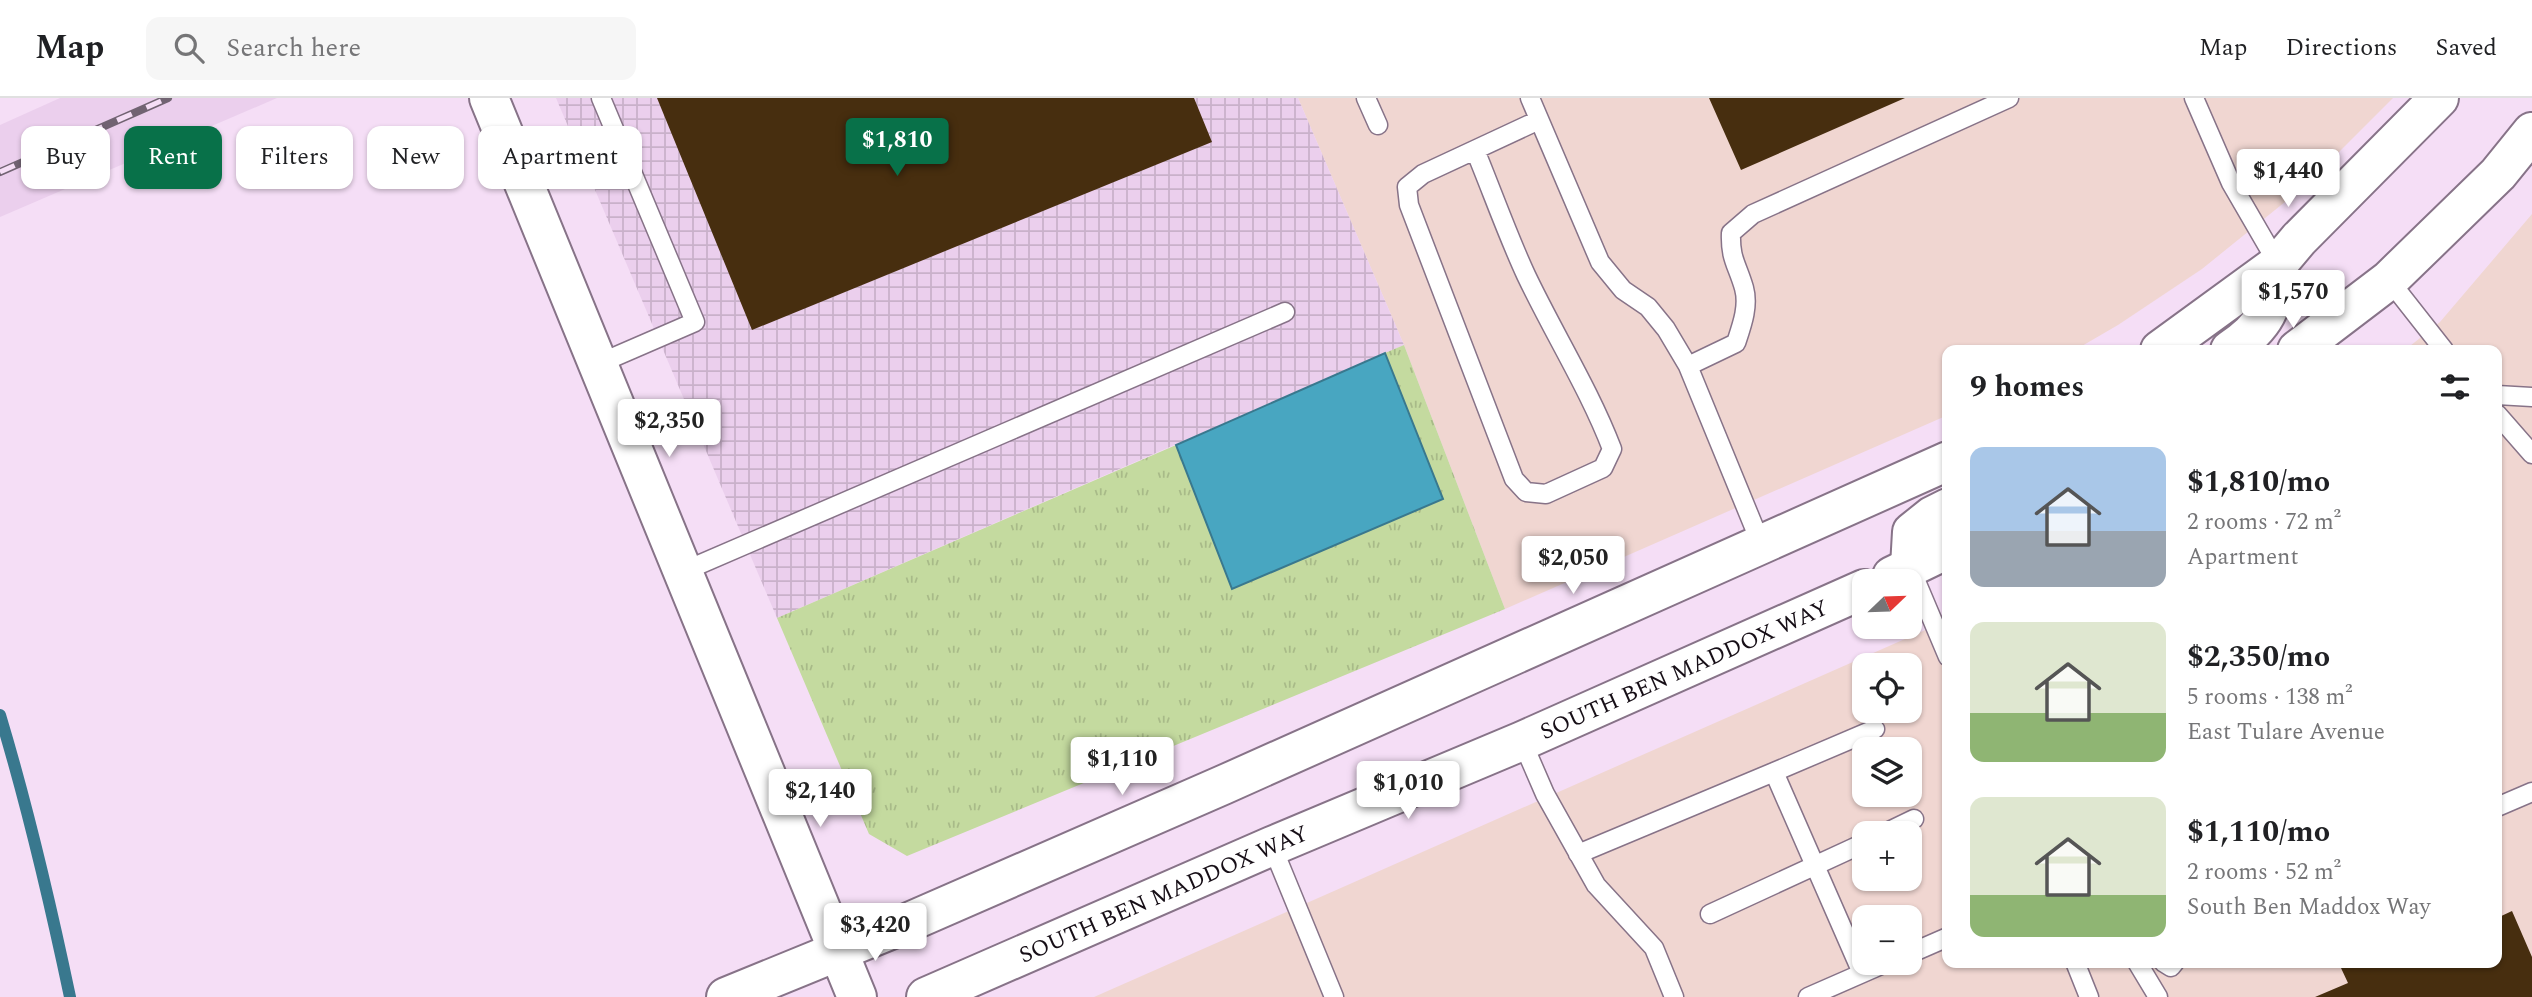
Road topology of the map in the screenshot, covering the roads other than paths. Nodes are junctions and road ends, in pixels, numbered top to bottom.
1 (489, 98) edge
2 (601, 98) edge
3 (1366, 98) edge
4 (1530, 98) edge
5 (2010, 98) edge
6 (2194, 98) edge
7 (2439, 98) edge
8 (1539, 121) junction
9 (1378, 125) dead end
10 (2532, 132) edge
11 (1475, 150) junction
12 (2278, 264) junction
13 (2389, 280) junction
14 (1285, 312) dead end
15 (2167, 345) edge
16 (2237, 345) edge
17 (2304, 345) edge
18 (2441, 345) edge
19 (598, 364) junction
20 (1688, 366) junction
21 (2502, 395) edge
22 (2532, 397) edge
23 (2502, 420) edge
24 (2532, 454) edge
25 (1942, 464) edge
26 (1942, 511) edge
27 (1760, 544) junction
28 (1942, 553) edge
29 (1897, 569) edge
30 (1906, 569) edge
31 (682, 572) junction
32 (1852, 594) edge
33 (1922, 616) edge
34 (1942, 648) edge
35 (1875, 729) dead end
36 (1521, 741) junction
37 (1774, 772) junction
38 (2532, 792) edge
39 (2502, 805) edge
40 (1914, 819) dead end
41 (1910, 821) edge
42 (1272, 846) junction
43 (1852, 849) edge
44 (1578, 854) junction
45 (1815, 866) junction
46 (1710, 914) dead end
47 (1942, 940) edge
48 (1922, 948) edge
49 (1852, 951) edge
50 (838, 952) junction
51 (2077, 968) edge
52 (2141, 968) edge
53 (1860, 975) edge
54 (2085, 994) edge
55 (726, 997) edge
56 (857, 997) edge
57 (926, 997) edge
58 (1334, 997) edge
59 (1674, 997) edge
60 (1808, 997) edge
61 (2158, 997) edge

1 - 19 main road
2 - 19 lane
3 - 9 lane
4 - 8 lane
5 - 20 lane
6 - 12 lane
7 - 12 main road
8 - 11 lane
8 - 20 lane
10 - 13 main road
11 - 11 lane
12 - 15 main road
12 - 16 main road
13 - 17 main road
13 - 18 lane
14 - 31 lane
19 - 31 main road
20 - 27 lane
21 - 22 lane
23 - 24 lane
25 - 27 main road
26 - 29 main road
27 - 50 main road
28 - 30 main road
31 - 50 main road
32 - 36 main road, SOUTH BEN MADDOX WAY
33 - 34 lane
35 - 37 lane
36 - 42 main road, SOUTH BEN MADDOX WAY
36 - 44 lane
37 - 44 lane
37 - 45 lane
38 - 39 lane
40 - 41 lane
42 - 57 main road, SOUTH BEN MADDOX WAY
42 - 58 lane
43 - 45 lane
44 - 59 lane
45 - 46 lane
45 - 49 lane
47 - 48 lane
50 - 55 main road
50 - 56 main road
51 - 54 lane
52 - 61 lane
53 - 60 lane

